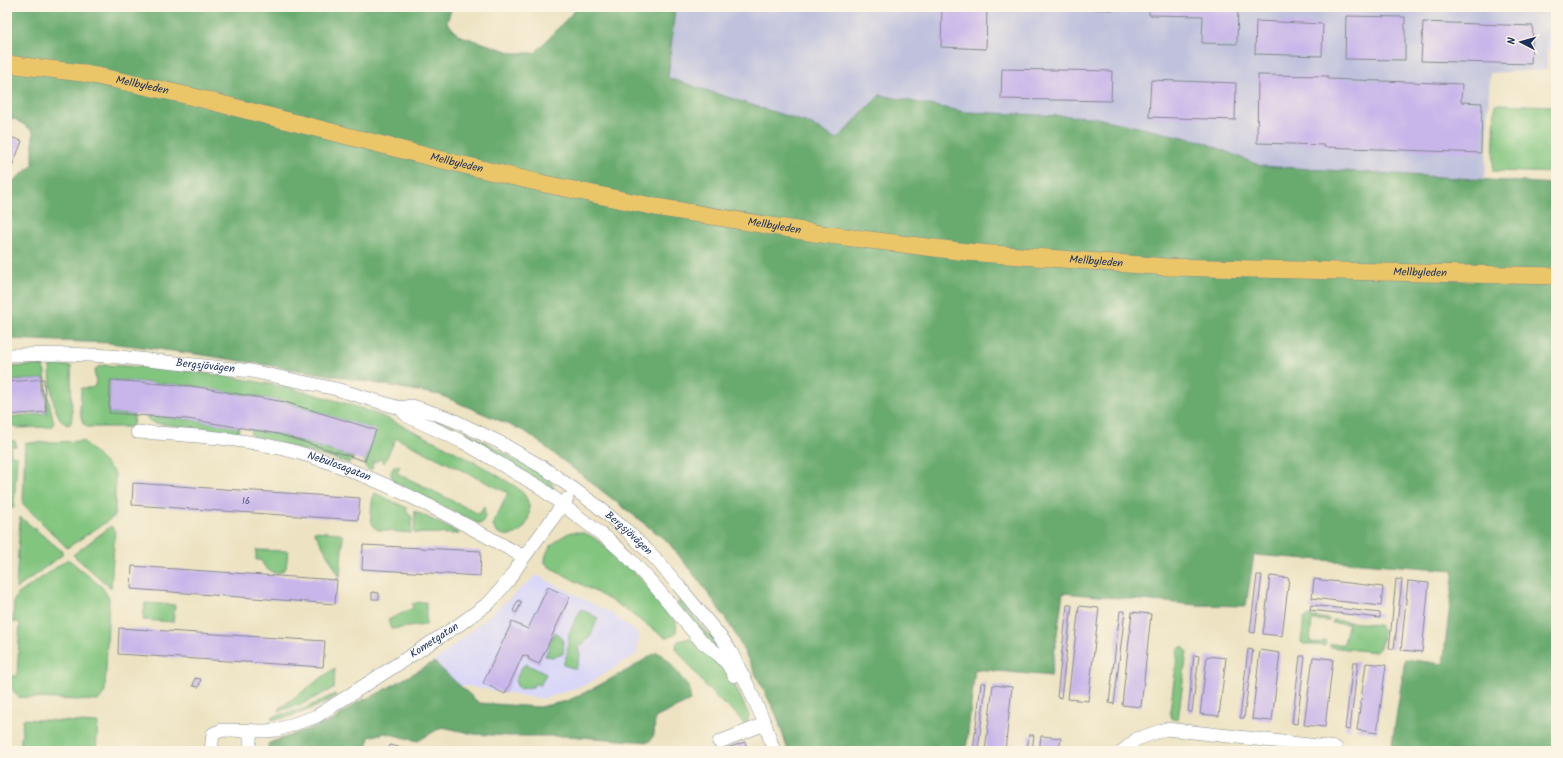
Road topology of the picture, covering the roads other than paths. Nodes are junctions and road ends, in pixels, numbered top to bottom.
1 (7, 64) edge
2 (1556, 276) edge
3 (7, 355) edge
4 (400, 408) junction
5 (137, 432) dead end
6 (573, 489) junction
7 (563, 505) junction
8 (524, 557) junction
9 (762, 726) junction
10 (250, 730) junction
11 (719, 742) dead end
12 (1336, 748) dead end
13 (211, 751) edge
14 (250, 751) edge
15 (768, 751) edge
16 (774, 751) edge
17 (1123, 751) edge

1 - 2 main road, Mellbyleden
3 - 4 street, Bergsjövägen
4 - 6 street, Bergsjövägen
4 - 7 street, Bergsjövägen
5 - 8 street, Nebulosagatan
6 - 7 street, Kometgatan
6 - 9 street, Bergsjövägen
7 - 8 street, Kometgatan
7 - 9 street, Bergsjövägen
8 - 10 street, Kometgatan
9 - 11 street
9 - 15 street, Bergsjövägen
9 - 16 street, Bergsjövägen
10 - 13 street, Kometgatan
10 - 14 street
12 - 17 street

